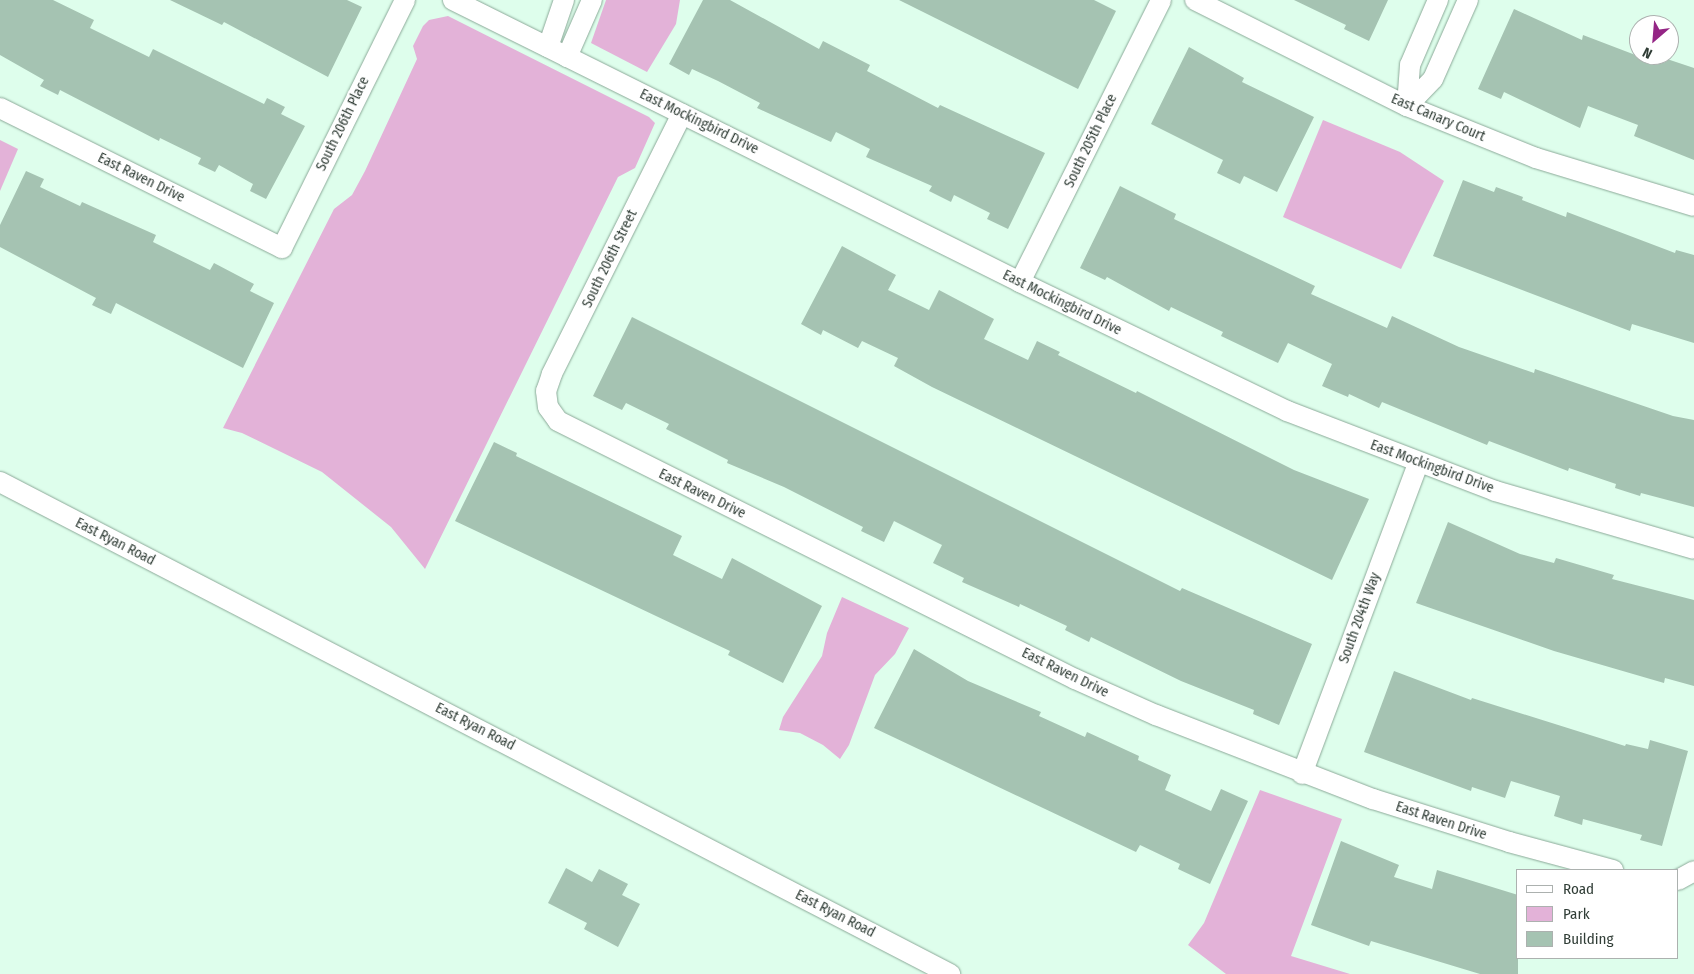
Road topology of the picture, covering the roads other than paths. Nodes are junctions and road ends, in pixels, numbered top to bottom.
1 (405, 0) edge
2 (453, 0) edge
3 (564, 0) edge
4 (592, 0) edge
5 (1161, 0) edge
6 (1195, 0) edge
7 (1438, 0) edge
8 (1468, 0) edge
9 (548, 47) junction
10 (567, 56) junction
11 (1407, 106) junction
12 (0, 108) edge
13 (682, 114) junction
14 (1694, 206) edge
15 (282, 248) joint
16 (1020, 282) junction
17 (548, 407) joint
18 (1418, 463) junction
19 (0, 482) edge
20 (1694, 549) edge
21 (1302, 774) junction
22 (1609, 869) edge
23 (950, 974) edge

1 - 15 street, South 206th Place
2 - 9 street, East Mockingbird Drive
3 - 9 street
4 - 10 street
5 - 16 street, South 205th Place
6 - 11 street, East Canary Court
7 - 11 street
8 - 11 street
9 - 10 street, East Mockingbird Drive
10 - 13 street, East Mockingbird Drive
11 - 14 street, East Canary Court
12 - 15 street, East Raven Drive
13 - 16 street, East Mockingbird Drive
13 - 17 street, South 206th Street
16 - 18 street, East Mockingbird Drive
17 - 21 street, East Raven Drive
18 - 20 street, East Mockingbird Drive
18 - 21 street, South 204th Way
19 - 23 street, East Ryan Road
21 - 22 street, East Raven Drive

